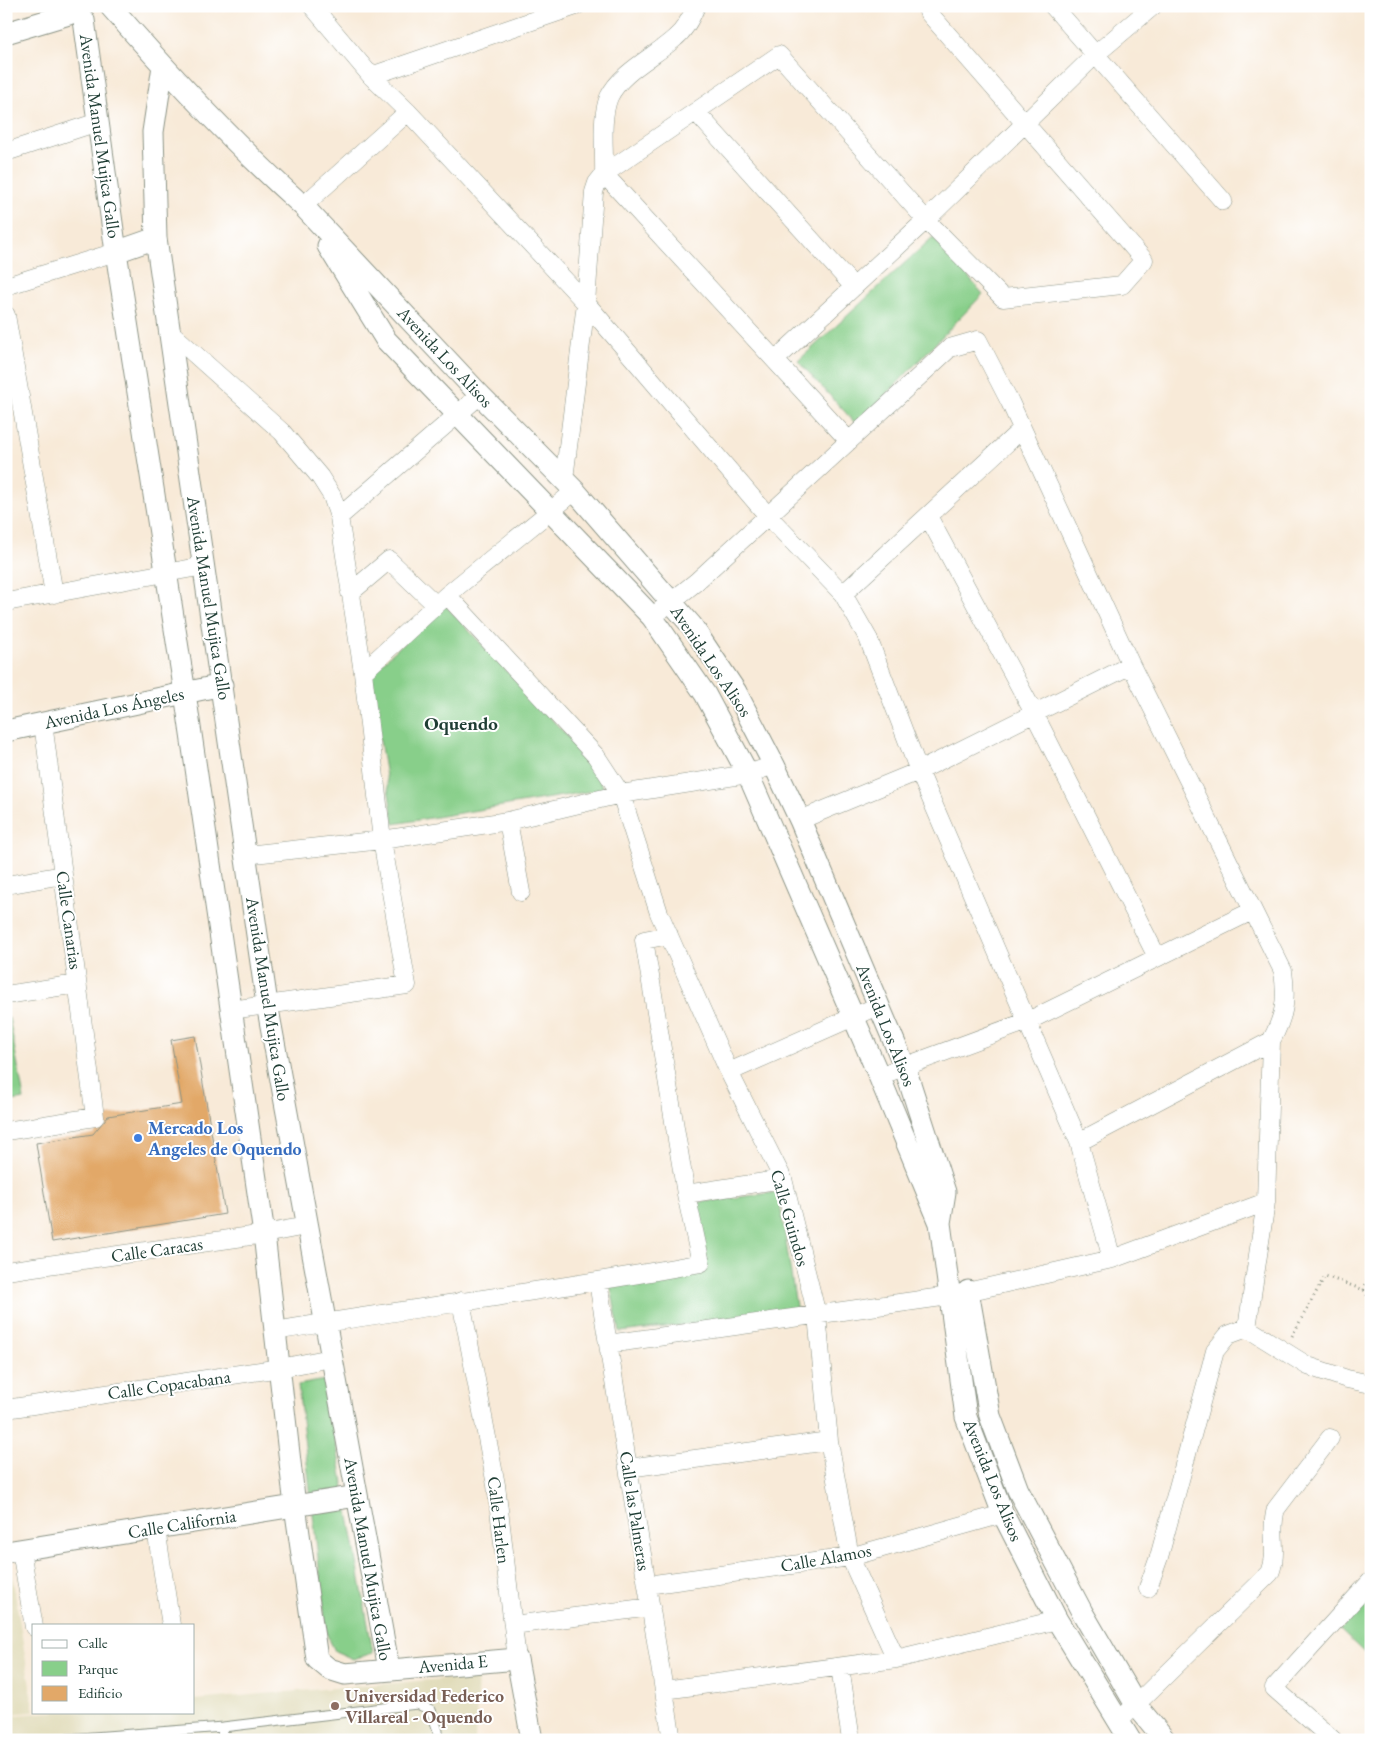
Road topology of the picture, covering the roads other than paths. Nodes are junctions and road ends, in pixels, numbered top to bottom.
1 (111, 6) edge
2 (312, 6) edge
3 (576, 6) edge
4 (696, 6) edge
5 (1053, 6) edge
6 (1153, 6) edge
7 (928, 12) dead end
8 (72, 13) edge
9 (6, 33) edge
10 (1096, 54) junction
11 (163, 66) junction
12 (371, 76) junction
13 (408, 112) junction
14 (696, 112) junction
15 (98, 122) junction
16 (1023, 124) junction
17 (6, 152) edge
18 (604, 174) junction
19 (1223, 201) dead end
20 (303, 206) junction
21 (926, 220) junction
22 (156, 238) junction
23 (116, 252) junction
24 (6, 286) edge
25 (854, 287) junction
26 (586, 303) junction
27 (6, 315) edge
28 (170, 332) junction
29 (775, 360) junction
30 (480, 395) junction
31 (459, 415) junction
32 (1022, 429) junction
33 (849, 441) junction
34 (570, 485) junction
35 (552, 510) junction
36 (768, 516) junction
37 (928, 516) junction
38 (339, 517) junction
39 (204, 566) junction
40 (165, 574) junction
41 (350, 593) junction
42 (54, 594) junction
43 (844, 594) junction
44 (442, 600) junction
45 (672, 601) junction
46 (6, 602) edge
47 (652, 617) junction
48 (1131, 666) junction
49 (363, 672) junction
50 (222, 685) junction
51 (185, 693) junction
52 (1035, 715) junction
53 (43, 723) junction
54 (6, 731) edge
55 (774, 764) junction
56 (919, 771) junction
57 (748, 774) junction
58 (621, 794) junction
59 (800, 820) junction
60 (508, 821) junction
61 (382, 840) junction
62 (246, 855) junction
63 (63, 875) junction
64 (6, 885) edge
65 (521, 892) dead end
66 (1252, 911) junction
67 (669, 936) junction
68 (1157, 957) junction
69 (77, 984) junction
70 (6, 995) edge
71 (267, 1004) junction
72 (878, 1006) junction
73 (231, 1010) junction
74 (854, 1017) junction
75 (1028, 1022) junction
76 (1271, 1041) junction
77 (904, 1066) junction
78 (729, 1072) junction
79 (879, 1076) junction
80 (6, 1131) edge
81 (1079, 1142) junction
82 (783, 1179) junction
83 (686, 1194) junction
84 (1266, 1202) junction
85 (940, 1223) junction
86 (306, 1226) junction
87 (264, 1234) junction
88 (1112, 1259) junction
89 (6, 1271) edge
90 (598, 1282) junction
91 (958, 1294) junction
92 (461, 1301) junction
93 (817, 1315) junction
94 (324, 1323) junction
95 (1247, 1328) junction
96 (276, 1332) junction
97 (608, 1344) junction
98 (331, 1358) junction
99 (280, 1368) junction
100 (1371, 1384) edge
101 (6, 1409) edge
102 (1330, 1438) dead end
103 (829, 1441) junction
104 (628, 1468) junction
105 (357, 1496) junction
106 (295, 1506) junction
107 (1002, 1514) junction
108 (156, 1528) junction
109 (14, 1551) edge
110 (850, 1557) junction
111 (1371, 1581) edge
112 (647, 1585) junction
113 (1148, 1588) dead end
114 (651, 1607) junction
115 (1057, 1620) junction
116 (33, 1624) edge
117 (171, 1624) edge
118 (512, 1625) junction
119 (517, 1659) junction
120 (896, 1659) junction
121 (840, 1667) junction
122 (389, 1669) junction
123 (664, 1690) junction
124 (1136, 1704) junction
125 (1118, 1722) junction
126 (223, 1727) junction
127 (438, 1731) dead end
128 (1160, 1739) edge
129 (54, 1740) edge
130 (222, 1740) edge
131 (532, 1740) edge
132 (672, 1740) edge
133 (851, 1740) edge
134 (1130, 1740) edge
135 (1333, 1740) edge

1 - 8 street
1 - 11 street, Avenida Los Alisos
2 - 12 street
3 - 12 street
4 - 18 street
5 - 10 street
6 - 10 street
7 - 16 street
8 - 9 street
8 - 15 street, Avenida Manuel Mujica Gallo
10 - 16 street
10 - 19 street
11 - 20 street, Avenida Los Alisos
11 - 22 street, Avenida Manuel Mujica Gallo
12 - 13 street
13 - 20 street
13 - 26 street
14 - 18 street
14 - 21 street
14 - 25 street
15 - 17 street
15 - 23 street, Avenida Manuel Mujica Gallo
16 - 21 street
16 - 21 street
18 - 26 street
18 - 29 street
20 - 30 street, Avenida Los Alisos
20 - 31 street, Avenida Los Alisos
21 - 25 street
22 - 23 street, Avenida Manuel Mujica Gallo
22 - 28 street, Avenida Manuel Mujica Gallo
23 - 24 street
23 - 40 street, Avenida Manuel Mujica Gallo
25 - 29 street
26 - 34 street
26 - 36 street
27 - 42 street
28 - 38 street
28 - 39 street, Avenida Manuel Mujica Gallo
29 - 33 street
30 - 31 street
30 - 34 street, Avenida Los Alisos
31 - 35 street, Avenida Los Alisos
31 - 38 street
32 - 33 street
32 - 37 street
32 - 48 street
33 - 36 street
34 - 35 street
34 - 45 street, Avenida Los Alisos
35 - 44 street
35 - 47 street, Avenida Los Alisos
36 - 43 street
36 - 45 street
37 - 43 street
37 - 52 street
38 - 41 street
39 - 40 street
39 - 50 street, Avenida Manuel Mujica Gallo
40 - 42 street
40 - 51 street, Avenida Manuel Mujica Gallo
41 - 44 street, Calle Guindos
41 - 49 street
42 - 46 street
43 - 56 street
44 - 49 street
44 - 58 street, Calle Guindos
45 - 47 street
45 - 55 street, Avenida Los Alisos
47 - 57 street, Avenida Los Alisos
48 - 52 street
48 - 66 street
49 - 61 street
50 - 51 street, Avenida Los Ángeles
50 - 62 street, Avenida Manuel Mujica Gallo
51 - 53 street, Avenida Los Ángeles
51 - 73 street, Avenida Manuel Mujica Gallo
52 - 56 street
52 - 68 street
53 - 54 street, Avenida Los Ángeles
53 - 63 street, Calle Canarias
55 - 57 street
55 - 59 street, Avenida Los Alisos
56 - 59 street
56 - 75 street
57 - 58 street
57 - 74 street, Avenida Los Alisos
58 - 60 street
58 - 67 street, Calle Guindos
59 - 72 street, Avenida Los Alisos
60 - 61 street
60 - 65 street
61 - 62 street
61 - 71 street
62 - 71 street, Avenida Manuel Mujica Gallo
63 - 64 street
63 - 69 street, Calle Canarias
66 - 68 street
66 - 76 street
67 - 78 street, Calle Guindos
67 - 83 street
68 - 75 street
69 - 70 street
69 - 80 street, Calle Canarias
71 - 73 street
71 - 86 street, Avenida Manuel Mujica Gallo
72 - 74 street
72 - 77 street, Avenida Los Alisos
73 - 87 street, Avenida Manuel Mujica Gallo
74 - 78 street
74 - 79 street, Avenida Los Alisos
75 - 77 street
75 - 81 street
76 - 81 street
76 - 84 street
77 - 79 street
77 - 85 street, Avenida Los Alisos
78 - 82 street, Calle Guindos
79 - 85 street, Avenida Los Alisos
81 - 88 street
82 - 83 street
82 - 93 street, Calle Guindos
83 - 90 street
84 - 88 street
84 - 95 street
85 - 91 street, Avenida Los Alisos
86 - 87 street, Calle Caracas
86 - 94 street, Avenida Manuel Mujica Gallo
87 - 89 street, Calle Caracas
87 - 96 street, Avenida Manuel Mujica Gallo
88 - 91 street
90 - 92 street
90 - 97 street, Calle las Palmeras
91 - 93 street
91 - 107 street, Avenida Los Alisos
91 - 124 street, Avenida Los Alisos
92 - 94 street
92 - 118 street, Calle Harlen
93 - 97 street
93 - 103 street, Calle Guindos
94 - 96 street
94 - 98 street, Avenida Manuel Mujica Gallo
95 - 100 street
95 - 113 street
96 - 99 street, Avenida Manuel Mujica Gallo
97 - 104 street, Calle las Palmeras
98 - 99 street, Calle Copacabana
98 - 105 street, Avenida Manuel Mujica Gallo
99 - 101 street, Calle Copacabana
99 - 106 street, Avenida Manuel Mujica Gallo
102 - 124 street
103 - 104 street
103 - 110 street, Calle Guindos
104 - 112 street, Calle las Palmeras
105 - 106 street, Calle California
105 - 122 street, Avenida Manuel Mujica Gallo
106 - 108 street, Calle California
106 - 122 street, Avenida Manuel Mujica Gallo
107 - 110 street, Calle Alamos
107 - 115 street, Avenida Los Alisos
108 - 109 street, Calle California
108 - 117 street
109 - 116 street
110 - 112 street, Calle Alamos
110 - 120 street, Calle Guindos
111 - 135 street
112 - 114 street, Calle las Palmeras
114 - 118 street
114 - 123 street, Calle las Palmeras
115 - 120 street
115 - 125 street, Avenida Los Alisos
118 - 119 street, Calle Harlen
119 - 122 street, Avenida E
119 - 131 street, Calle Harlen
120 - 121 street
121 - 123 street
121 - 133 street
123 - 132 street, Calle las Palmeras
124 - 125 street
124 - 128 street, Avenida Los Alisos
125 - 134 street, Avenida Los Alisos
126 - 127 lane
126 - 129 lane
126 - 130 lane

